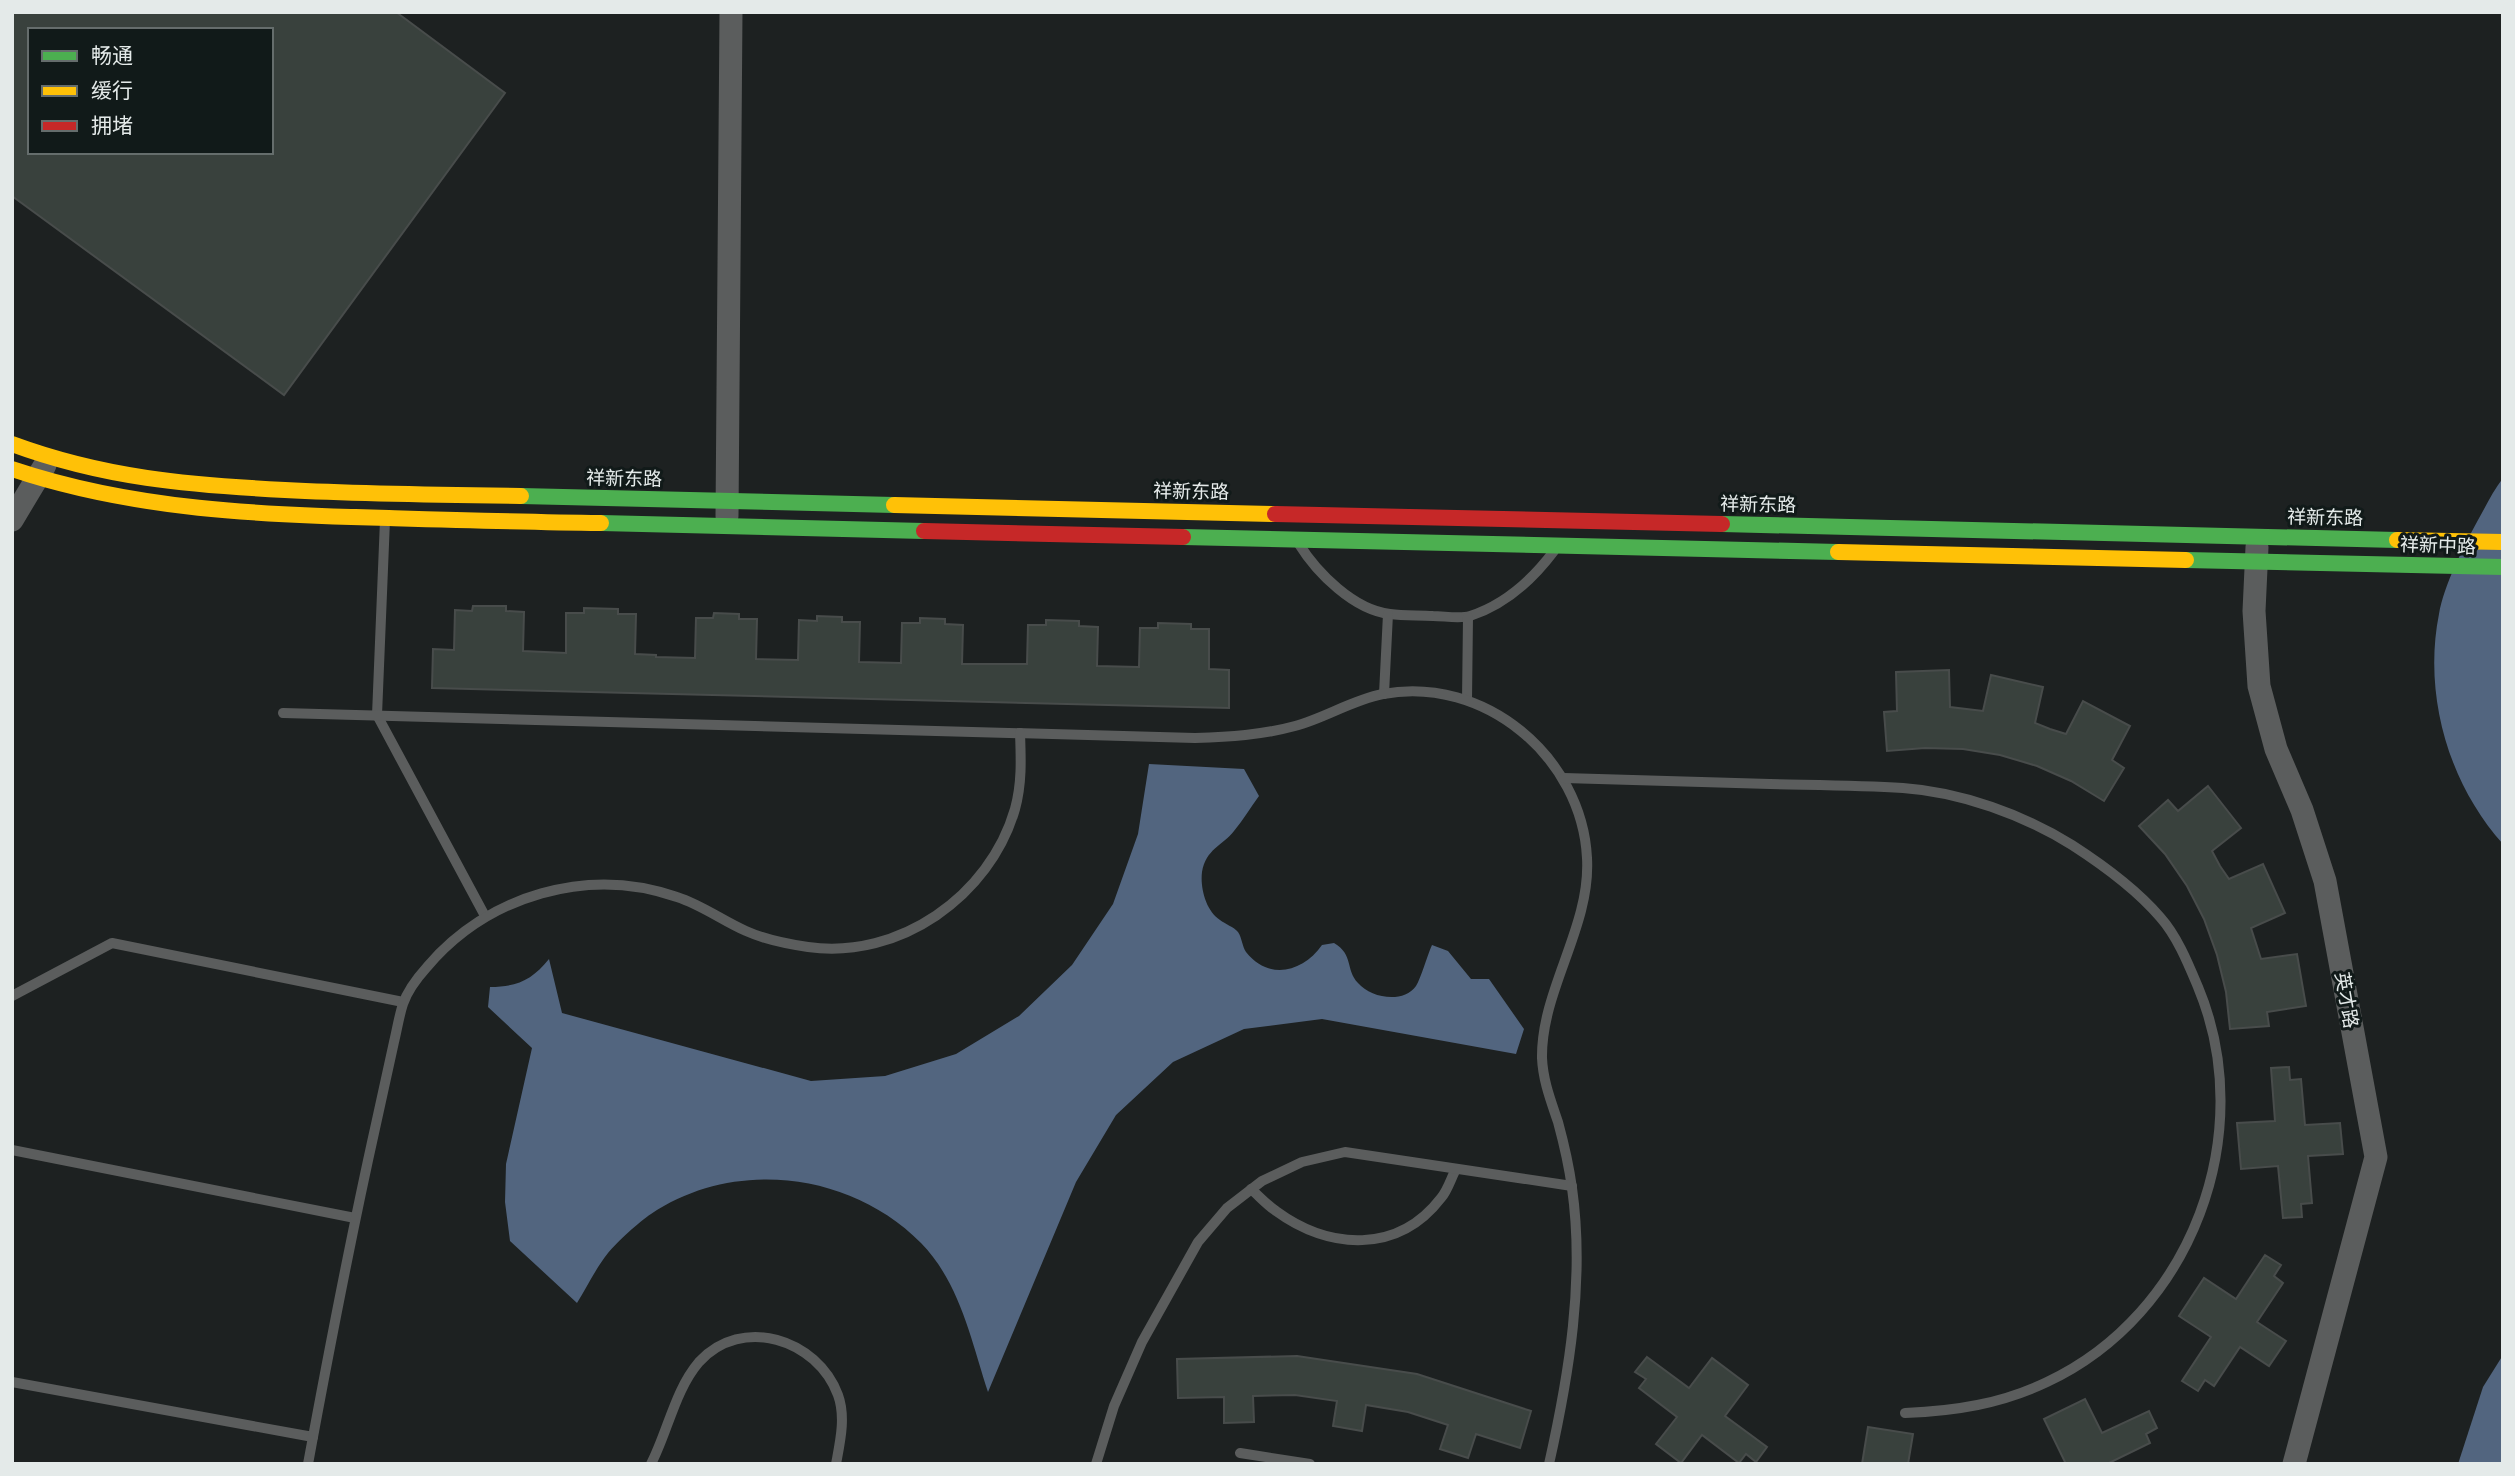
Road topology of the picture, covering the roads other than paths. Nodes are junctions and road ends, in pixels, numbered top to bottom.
1 (731, 12) edge
2 (12, 444) edge
3 (49, 457) junction
4 (12, 469) edge
5 (38, 479) junction
6 (386, 493) junction
7 (727, 501) junction
8 (385, 519) junction
9 (12, 520) edge
10 (727, 526) junction
11 (2258, 537) junction
12 (1295, 539) junction
13 (2374, 539) joint
14 (2503, 542) edge
15 (1559, 545) junction
16 (2257, 561) junction
17 (2503, 567) edge
18 (1388, 614) junction
19 (1468, 617) junction
20 (1384, 694) junction
21 (1466, 700) junction
22 (282, 713) dead end
23 (377, 715) junction
24 (1020, 733) junction
25 (1564, 778) junction
26 (485, 916) junction
27 (12, 996) edge
28 (403, 1002) junction
29 (12, 1150) edge
30 (1456, 1169) junction
31 (1572, 1186) junction
32 (1251, 1189) junction
33 (355, 1217) junction
34 (12, 1382) edge
35 (1905, 1413) dead end
36 (313, 1437) junction
37 (1240, 1453) dead end
38 (308, 1464) edge
39 (651, 1464) edge
40 (836, 1464) edge
41 (1096, 1464) edge
42 (1310, 1464) edge
43 (1549, 1464) edge
44 (2294, 1464) edge

1 - 7 street
2 - 3 street, 祥新东路
3 - 5 street
3 - 6 street, 祥新东路
4 - 5 street
5 - 8 street
5 - 9 street
6 - 7 street, 祥新东路
6 - 8 lane
7 - 10 street
7 - 11 street, 祥新东路
8 - 10 street
8 - 23 lane
10 - 12 street
11 - 13 street, 祥新东路
11 - 16 street, 英才路
12 - 15 street
12 - 18 lane
13 - 14 street, 祥新中路
15 - 16 street
15 - 19 lane
16 - 17 street, 祥新中路
16 - 44 street, 英才路
18 - 19 lane
18 - 20 lane
19 - 21 lane
20 - 21 lane
20 - 24 lane
21 - 25 lane
22 - 23 lane
23 - 24 lane
23 - 26 lane
24 - 26 lane
25 - 31 lane
25 - 35 lane
26 - 28 lane
27 - 28 lane
28 - 33 lane
29 - 33 lane
30 - 31 lane
30 - 32 lane
30 - 32 lane
31 - 43 lane
32 - 41 lane
33 - 36 lane
34 - 36 lane
36 - 38 lane
37 - 42 lane
39 - 40 lane

